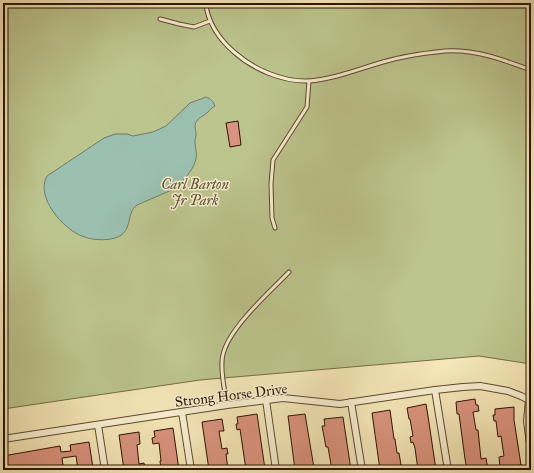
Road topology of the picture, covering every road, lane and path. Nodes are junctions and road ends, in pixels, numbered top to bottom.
1 (206, 3) edge
2 (160, 19) dead end
3 (210, 21) junction
4 (531, 70) edge
5 (309, 81) junction
6 (275, 228) dead end
7 (289, 272) dead end
8 (435, 390) junction
9 (266, 400) junction
10 (530, 400) edge
11 (351, 402) junction
12 (227, 405) junction
13 (182, 412) junction
14 (98, 425) junction
15 (3, 439) edge
16 (531, 452) edge
17 (105, 470) edge
18 (191, 470) edge
19 (276, 470) edge
20 (362, 470) edge
21 (448, 470) edge

1 - 3 lane
2 - 3 lane
3 - 5 lane
4 - 5 lane
5 - 6 lane
7 - 12 lane
8 - 10 street, Strong Horse Drive
8 - 11 street, Strong Horse Drive
8 - 21 street
9 - 11 street, Strong Horse Drive
9 - 12 street, Strong Horse Drive
9 - 19 street
10 - 16 street
11 - 20 street
12 - 13 street, Strong Horse Drive
13 - 14 street, Strong Horse Drive
13 - 18 street
14 - 15 street, Strong Horse Drive
14 - 17 street

